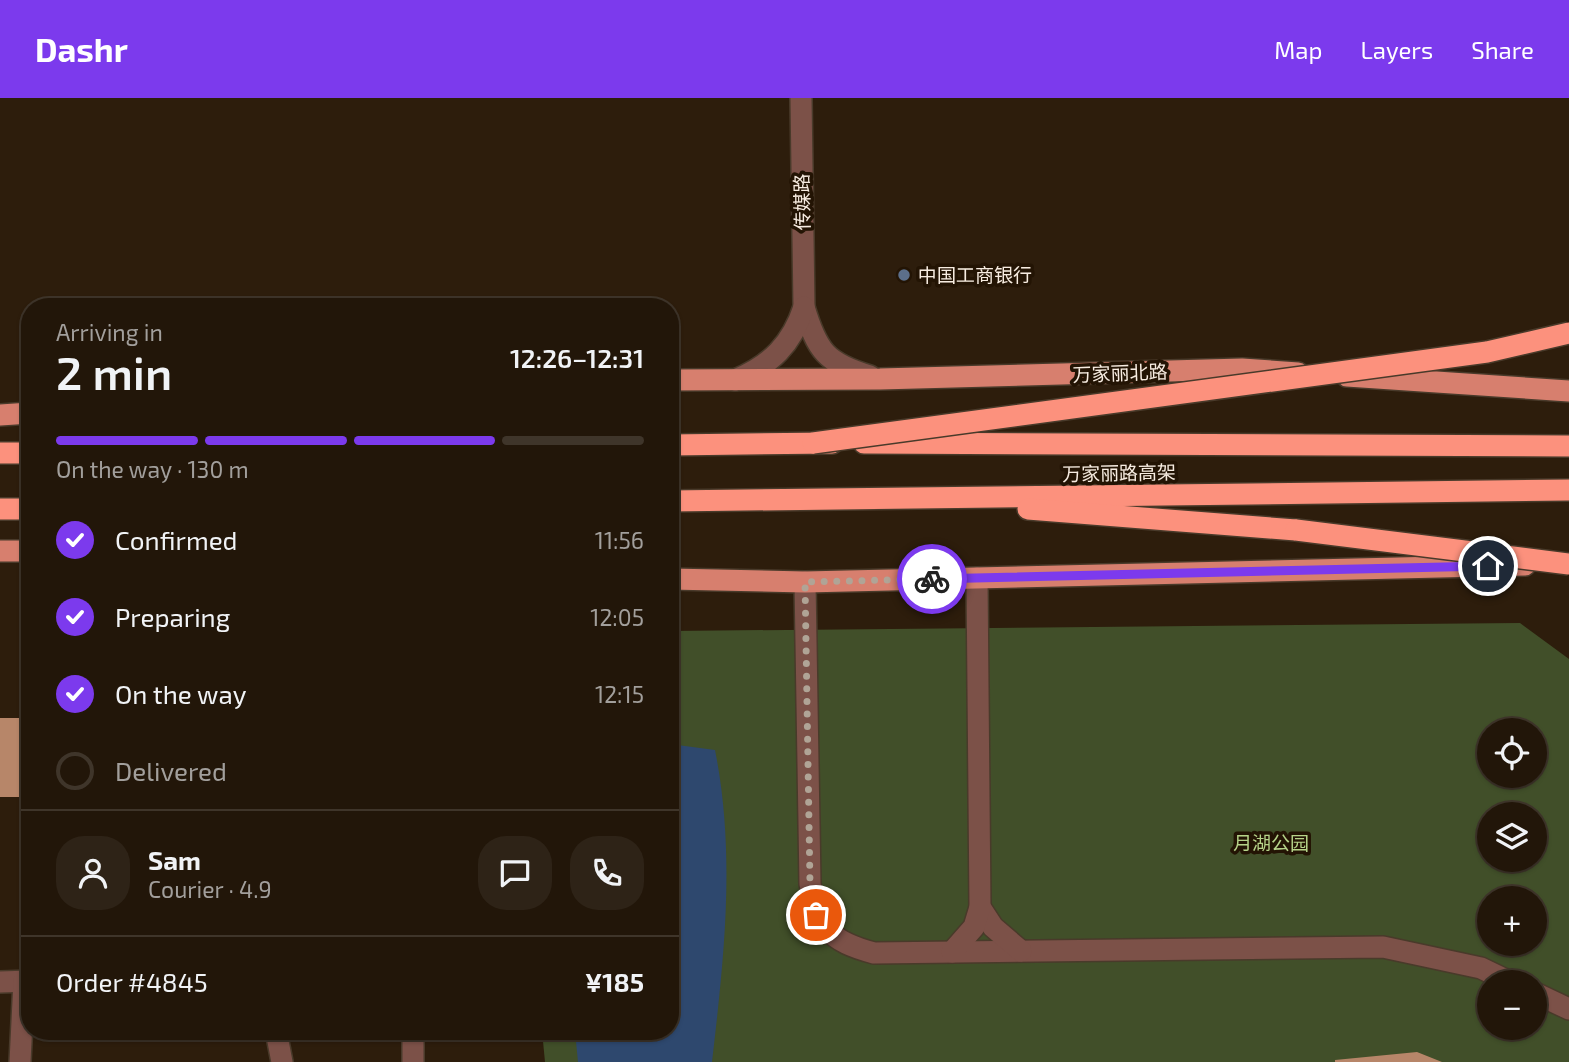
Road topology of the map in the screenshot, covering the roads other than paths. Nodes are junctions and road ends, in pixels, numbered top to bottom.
1 (801, 98) edge
2 (804, 307) junction
3 (1569, 333) edge
4 (880, 379) junction
5 (679, 380) edge
6 (735, 380) junction
7 (1569, 391) edge
8 (21, 414) edge
9 (0, 415) edge
10 (813, 443) junction
11 (679, 444) edge
12 (1569, 446) edge
13 (0, 453) edge
14 (21, 453) edge
15 (1569, 490) edge
16 (901, 499) junction
17 (679, 501) edge
18 (0, 509) edge
19 (21, 509) edge
20 (0, 551) edge
21 (21, 551) edge
22 (1569, 564) edge
23 (977, 578) junction
24 (679, 579) edge
25 (805, 582) junction
26 (980, 907) junction
27 (1021, 951) junction
28 (952, 952) junction
29 (1485, 970) edge
30 (21, 981) edge
31 (0, 982) edge
32 (1547, 999) edge
33 (1569, 1009) edge
34 (22, 1040) edge
35 (278, 1040) edge
36 (413, 1040) edge
37 (20, 1062) edge
38 (282, 1062) edge
39 (413, 1062) edge

1 - 2 street, 传媒路
2 - 4 street
2 - 6 street
3 - 10 highway, bridge
4 - 6 main road, 万家丽北路
4 - 7 main road, 万家丽北路
5 - 6 main road, 万家丽北路
8 - 9 main road
10 - 11 highway, 万家丽路高架
10 - 12 highway, 万家丽路高架, bridge
13 - 14 highway
15 - 16 highway, 万家丽路高架
16 - 17 highway, 万家丽路高架
16 - 22 highway, bridge
18 - 19 highway
20 - 21 main road
22 - 23 main road
23 - 25 main road
23 - 26 street
24 - 25 main road
25 - 28 street
26 - 27 street
26 - 28 street
27 - 28 street
27 - 29 street
30 - 31 street
32 - 33 street
34 - 37 street
35 - 38 street
36 - 39 street

